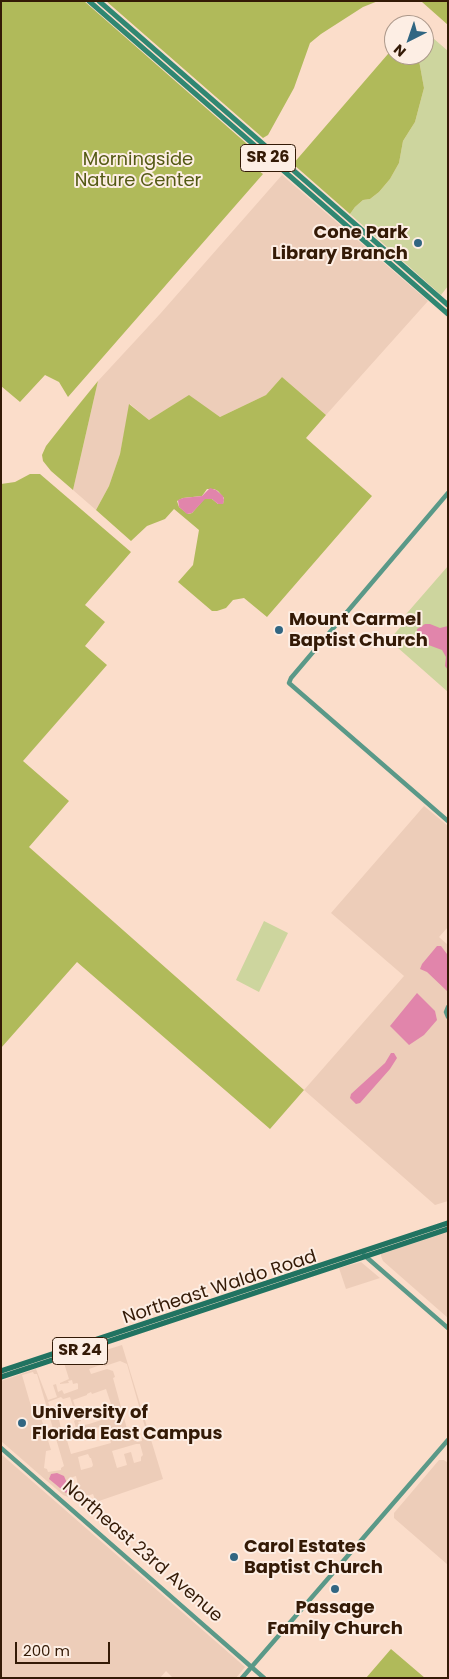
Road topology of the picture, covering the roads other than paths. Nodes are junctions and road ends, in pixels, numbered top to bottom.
1 (89, 1) edge
2 (99, 1) edge
3 (121, 20) junction
4 (116, 25) junction
5 (301, 177) junction
6 (297, 182) junction
7 (306, 182) junction
8 (302, 187) junction
9 (356, 225) junction
10 (351, 230) junction
11 (394, 259) junction
12 (389, 263) junction
13 (448, 305) edge
14 (448, 314) edge
15 (448, 493) edge
16 (448, 821) edge
17 (448, 1007) edge
18 (448, 1017) edge
19 (448, 1223) edge
20 (448, 1229) edge
21 (362, 1253) junction
22 (448, 1328) edge
23 (1, 1371) edge
24 (1, 1377) edge
25 (448, 1440) edge
26 (1, 1448) edge
27 (251, 1667) junction
28 (242, 1678) edge
29 (264, 1678) edge

1 - 4 main road, SR 26
2 - 3 main road, SR 26
3 - 4 main road
3 - 5 main road, SR 26
4 - 6 main road, SR 26
5 - 6 main road
5 - 7 main road, SR 26
6 - 8 main road, SR 26
7 - 8 main road
7 - 9 main road, SR 26
8 - 10 main road, SR 26
9 - 10 main road
9 - 11 main road, SR 26
10 - 12 main road, SR 26
11 - 12 main road
11 - 13 main road, SR 26
12 - 14 main road, SR 26
15 - 16 street
17 - 18 street
19 - 21 highway, SR 24
20 - 21 highway, SR 24
21 - 22 street
21 - 23 highway, Northeast Waldo Road / SR 24
21 - 24 highway, Northeast Waldo Road / SR 24
25 - 27 street
26 - 27 street, Northeast 23rd Avenue
27 - 28 street
27 - 29 street, Northeast 23rd Avenue

